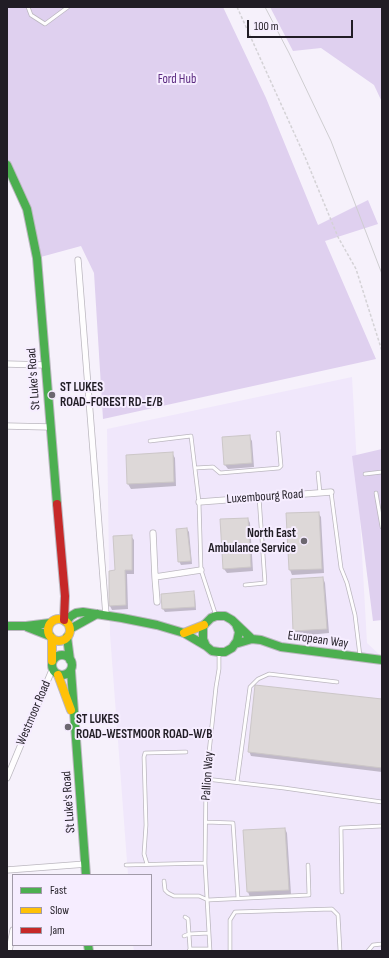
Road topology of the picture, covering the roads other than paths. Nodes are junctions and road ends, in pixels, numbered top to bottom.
1 (28, 7) edge
2 (68, 7) edge
3 (7, 165) edge
4 (78, 260) dead end
5 (7, 364) edge
6 (45, 365) junction
7 (7, 426) edge
8 (50, 427) junction
9 (278, 433) dead end
10 (150, 441) dead end
11 (195, 468) junction
12 (382, 472) edge
13 (318, 473) dead end
14 (365, 474) dead end
15 (320, 492) junction
16 (331, 492) joint
17 (376, 493) dead end
18 (259, 496) junction
19 (199, 502) junction
20 (382, 526) edge
21 (153, 533) dead end
22 (201, 570) junction
23 (155, 577) junction
24 (245, 585) dead end
25 (65, 596) junction
26 (157, 602) dead end
27 (106, 616) junction
28 (216, 616) junction
29 (52, 622) junction
30 (236, 624) junction
31 (204, 625) junction
32 (7, 626) edge
33 (26, 626) junction
34 (67, 627) junction
35 (184, 633) junction
36 (51, 637) junction
37 (252, 639) junction
38 (235, 644) junction
39 (206, 646) junction
40 (218, 652) junction
41 (360, 658) junction
42 (70, 660) junction
43 (382, 660) edge
44 (52, 661) junction
45 (71, 671) junction
46 (55, 672) junction
47 (337, 682) dead end
48 (75, 726) junction
49 (186, 752) dead end
50 (7, 778) edge
51 (206, 779) junction
52 (237, 782) junction
53 (382, 802) edge
54 (206, 822) junction
55 (382, 826) edge
56 (205, 863) junction
57 (86, 864) junction
58 (147, 864) junction
59 (126, 865) dead end
60 (308, 865) dead end
61 (7, 870) edge
62 (86, 874) edge
63 (164, 881) dead end
64 (342, 892) dead end
65 (238, 898) junction
66 (208, 900) junction
67 (185, 917) dead end
68 (209, 933) junction
69 (189, 934) junction
70 (12, 935) edge
71 (184, 936) dead end
72 (382, 944) edge
73 (189, 950) edge
74 (210, 950) edge
75 (9, 951) edge
76 (230, 951) edge
77 (340, 951) edge
78 (368, 951) edge

1 - 2 lane
3 - 6 street, St Luke's Road
4 - 27 street
5 - 6 street
6 - 8 street, St Luke's Road
7 - 8 street
8 - 25 street, St Luke's Road
9 - 11 lane
10 - 11 lane
11 - 19 lane
12 - 14 lane
13 - 15 lane
15 - 16 street, Luxembourg Road
15 - 18 street, Luxembourg Road
16 - 41 lane
17 - 20 lane
18 - 19 street, Luxembourg Road
18 - 24 lane
19 - 22 lane
21 - 23 street
22 - 23 street
22 - 28 lane
23 - 26 street
25 - 29 street, St Luke's Road
25 - 34 street, St Luke's Road
27 - 34 street
27 - 35 street
28 - 30 street
28 - 31 street
29 - 33 street
29 - 34 street
29 - 36 street
30 - 37 street
30 - 38 street
31 - 35 street
31 - 39 street
32 - 33 street
33 - 36 street
34 - 36 street
34 - 42 street, St Luke's Road
35 - 39 street
36 - 44 street
37 - 38 street
37 - 41 street, European Way
38 - 40 street
39 - 40 street
40 - 51 lane, Pallion Way
41 - 43 street, European Way
42 - 44 street
42 - 45 street
44 - 46 street
45 - 46 street
45 - 48 street, St Luke's Road
46 - 48 street, St Luke's Road
46 - 50 street, Westmoor Road
47 - 52 lane
48 - 57 street, St Luke's Road
49 - 58 lane
51 - 52 lane
51 - 54 lane, Pallion Way
52 - 53 lane
54 - 56 lane, Pallion Way
54 - 65 lane
55 - 64 lane
56 - 58 lane
56 - 66 lane, Pallion Way
57 - 61 street
57 - 62 street, St Luke's Road
58 - 59 lane
60 - 65 lane
63 - 66 lane
65 - 66 lane
66 - 68 lane, Pallion Way
67 - 69 lane
68 - 69 lane
68 - 74 lane, Pallion Way
69 - 71 lane
69 - 73 lane
70 - 75 street
72 - 78 lane
73 - 74 lane
76 - 77 lane

